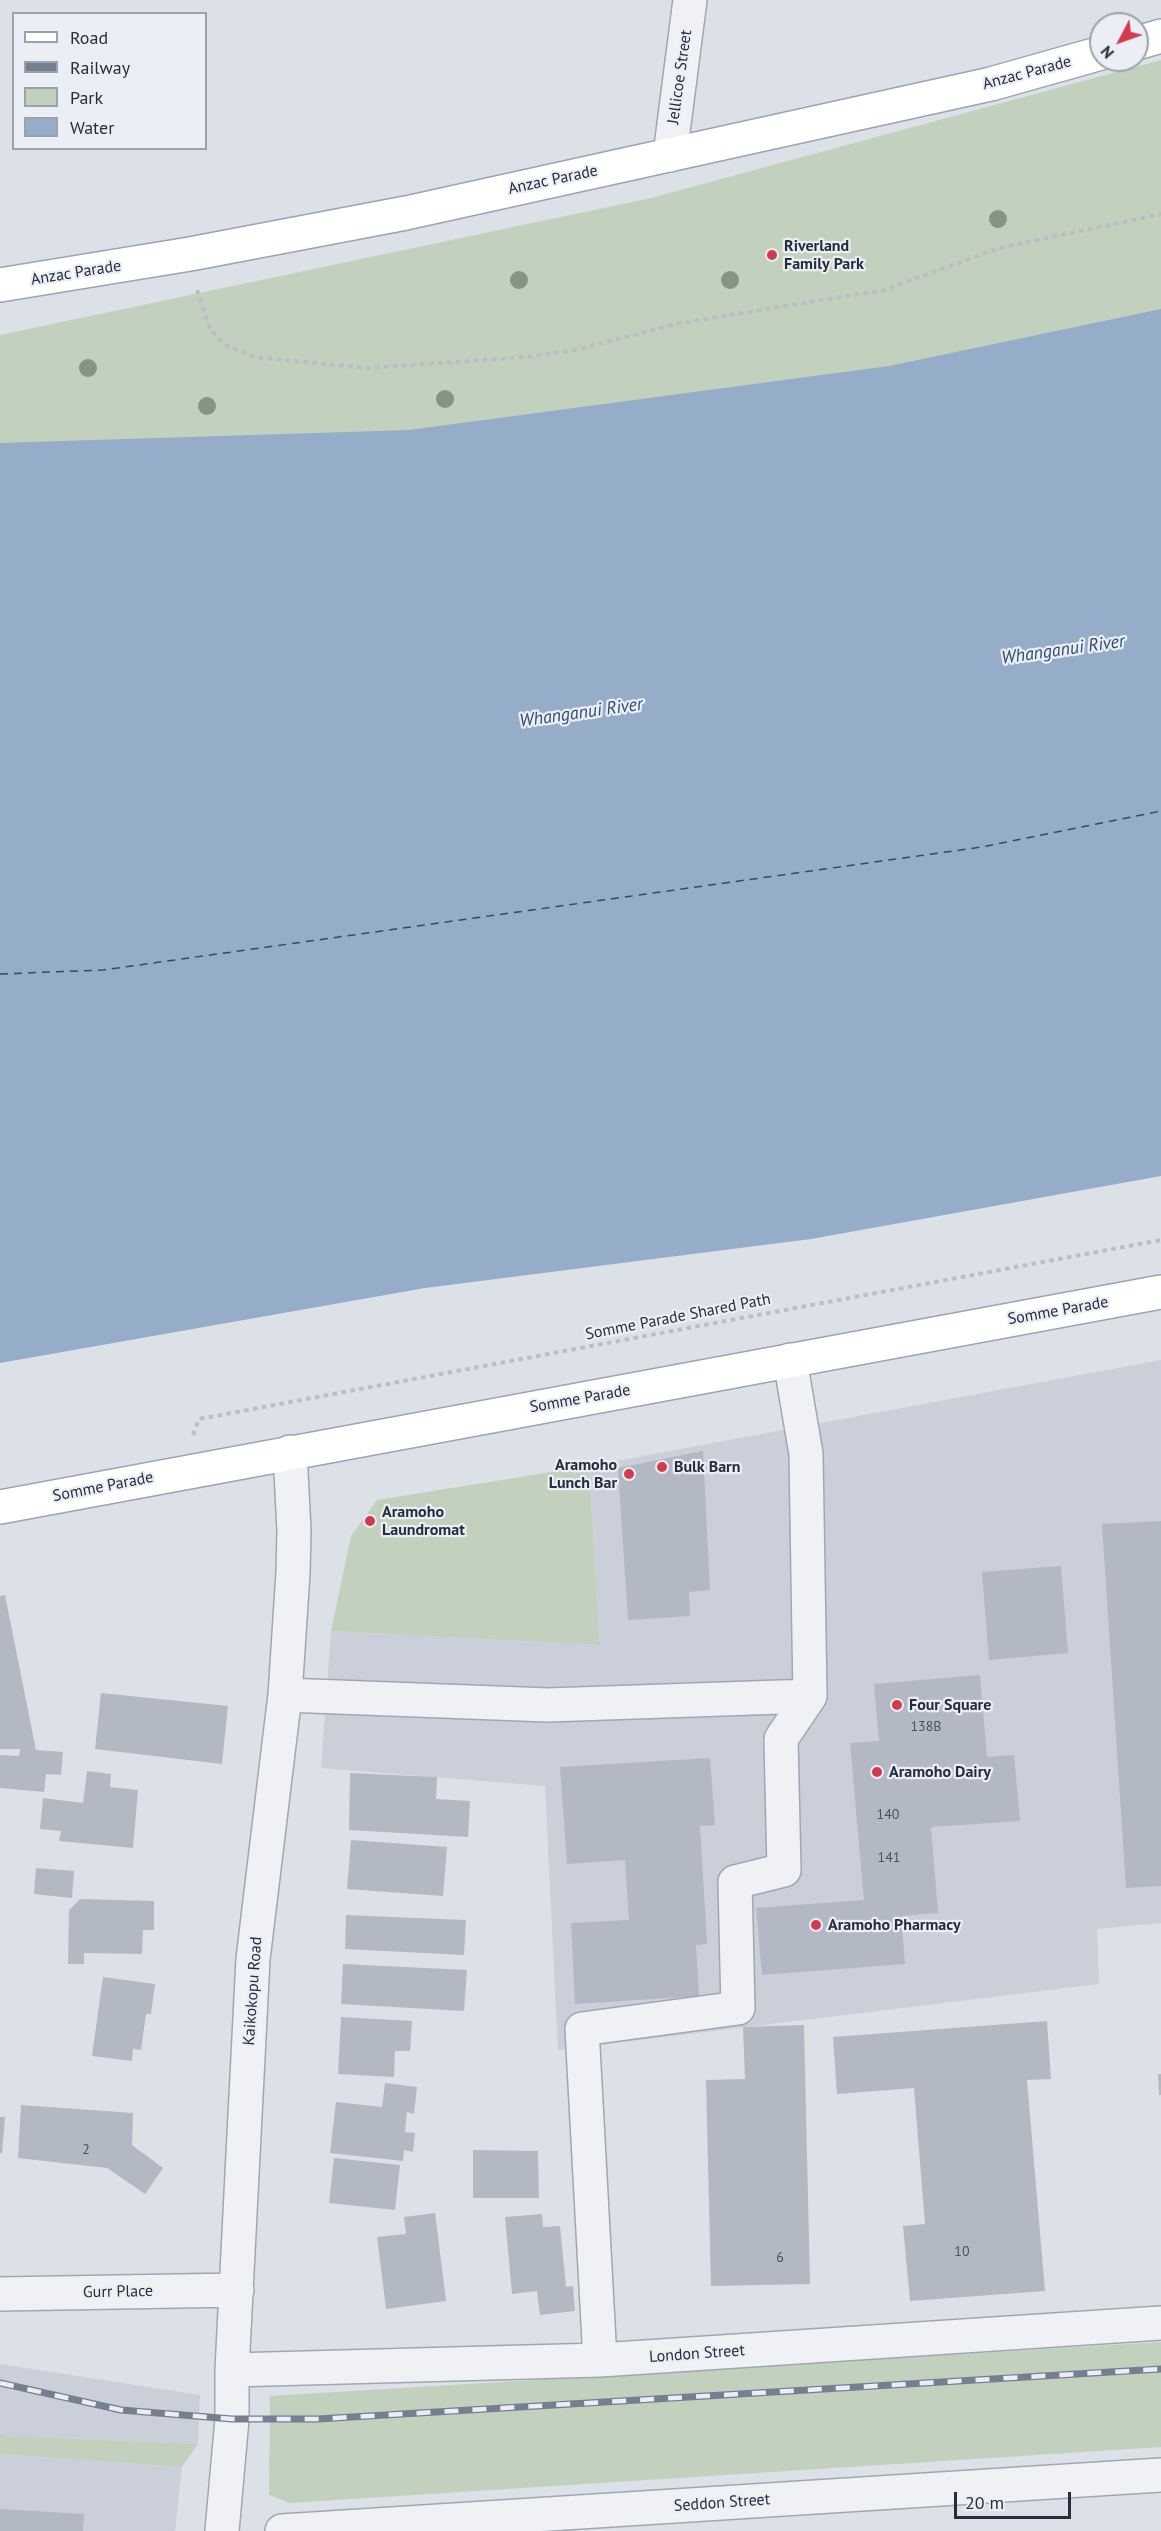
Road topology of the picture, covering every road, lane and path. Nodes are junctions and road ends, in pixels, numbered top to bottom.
1 (690, 0) edge
2 (1089, 56) edge
3 (670, 155) junction
4 (1161, 214) edge
5 (190, 254) junction
6 (0, 285) edge
7 (1161, 1240) edge
8 (1161, 1292) edge
9 (790, 1360) junction
10 (199, 1419) dead end
11 (290, 1452) junction
12 (0, 1507) edge
13 (285, 1695) junction
14 (810, 1696) junction
15 (237, 2290) junction
16 (0, 2294) edge
17 (1161, 2323) edge
18 (600, 2360) junction
19 (232, 2370) junction
20 (1161, 2475) edge
21 (222, 2531) edge
22 (282, 2531) edge

1 - 3 street, Jellicoe Street
2 - 3 main road, Anzac Parade
3 - 5 main road, Anzac Parade
4 - 5 path
5 - 6 main road, Anzac Parade
7 - 10 path, Somme Parade Shared Path
8 - 9 main road, Somme Parade
9 - 11 main road, Somme Parade
9 - 14 street
11 - 12 main road, Somme Parade
11 - 13 street, Kaikokopu Road
13 - 14 street
13 - 15 street, Kaikokopu Road
14 - 18 street
15 - 16 street, Gurr Place
15 - 19 street, Kaikokopu Road
17 - 18 street, London Street
18 - 19 street, London Street
19 - 21 street, Kaikokopu Road
20 - 22 street, Seddon Street

